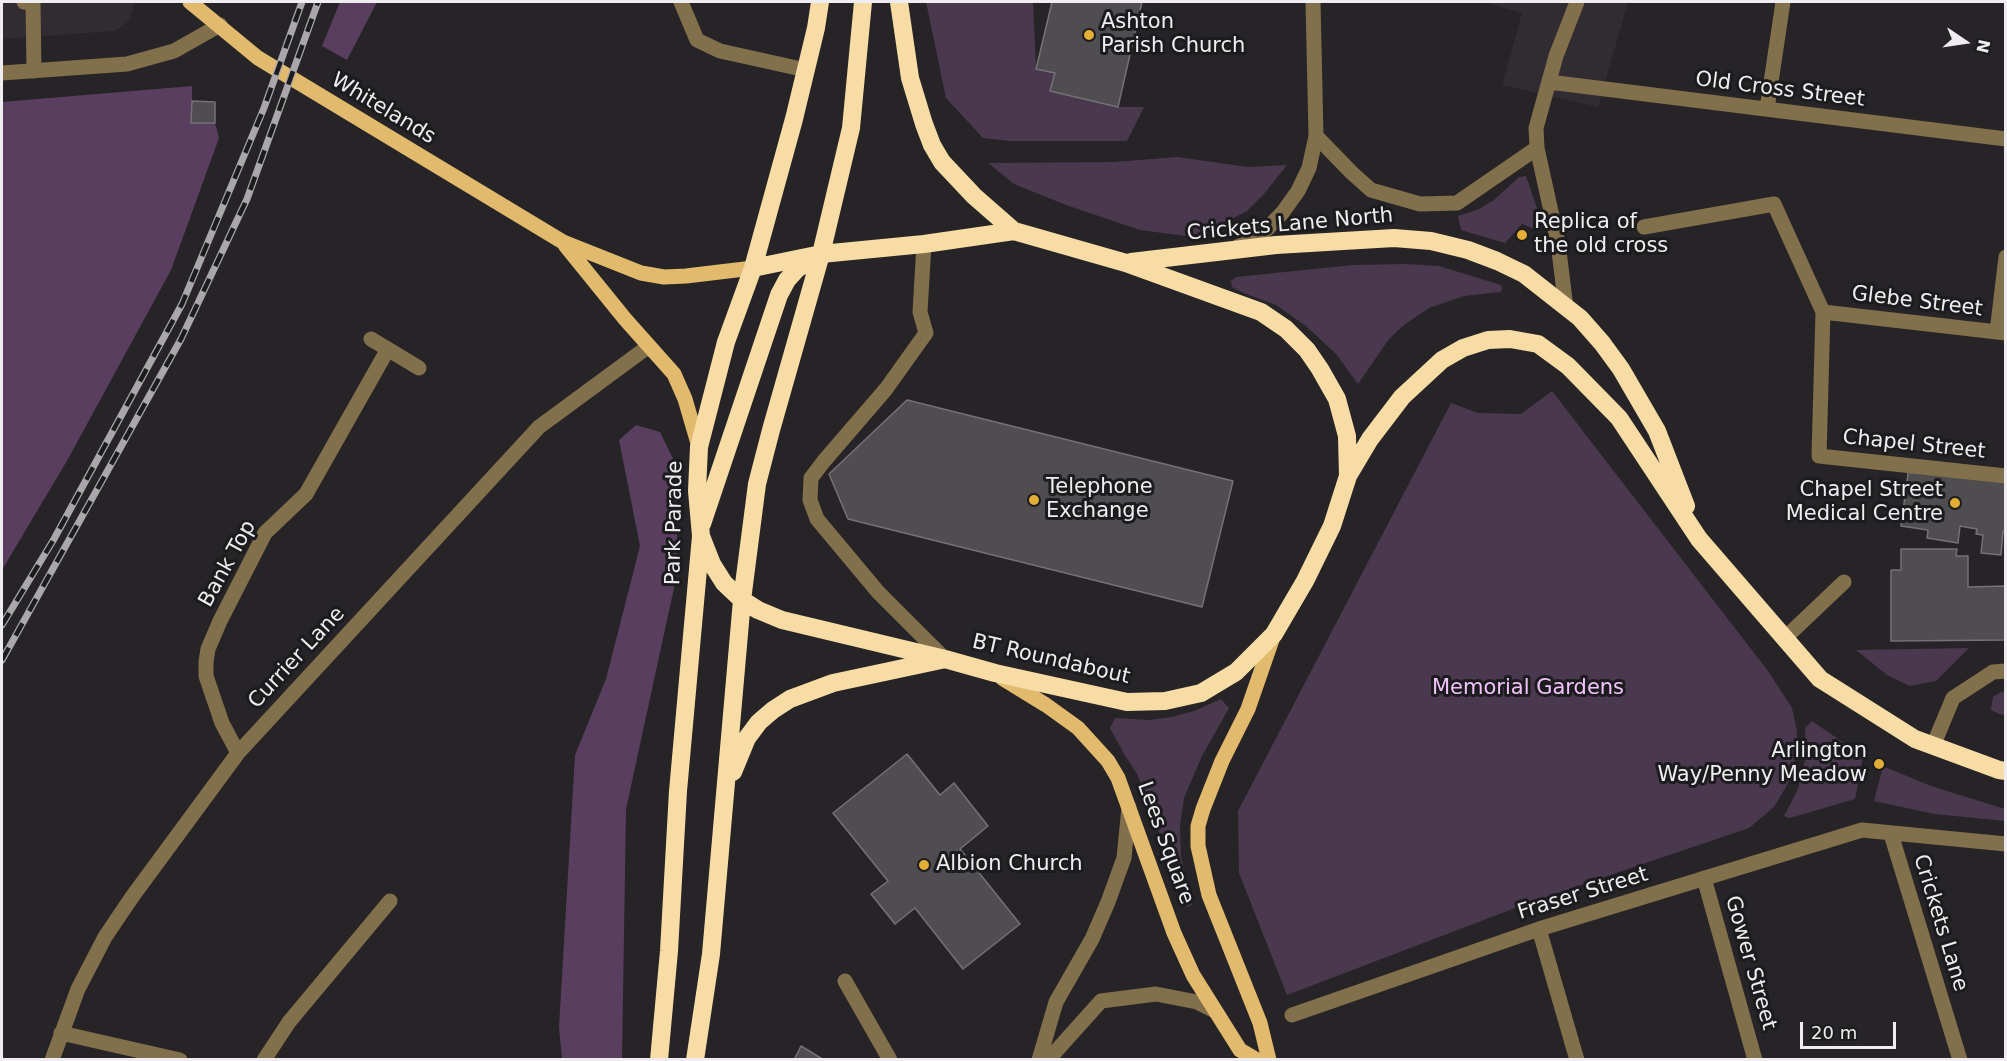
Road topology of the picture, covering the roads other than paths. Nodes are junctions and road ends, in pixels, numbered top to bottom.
1 (24, 2) edge
2 (681, 2) edge
3 (820, 2) edge
4 (863, 2) edge
5 (899, 2) edge
6 (1312, 2) edge
7 (1577, 2) edge
8 (1783, 2) edge
9 (194, 3) edge
10 (220, 25) junction
11 (806, 70) junction
12 (34, 71) junction
13 (2, 73) edge
14 (1549, 82) junction
15 (1767, 109) junction
16 (1316, 136) junction
17 (2006, 139) edge
18 (1537, 148) junction
19 (1644, 227) dead end
20 (1014, 231) junction
21 (563, 242) junction
22 (924, 243) junction
23 (1224, 252) junction
24 (821, 254) junction
25 (2006, 257) edge
26 (1126, 263) junction
27 (753, 268) junction
28 (1566, 308) junction
29 (1823, 312) junction
30 (2001, 333) edge
31 (371, 339) dead end
32 (649, 346) junction
33 (388, 349) junction
34 (419, 368) dead end
35 (699, 447) junction
36 (1347, 476) junction
37 (2006, 476) edge
38 (701, 532) junction
39 (1699, 539) junction
40 (1844, 582) dead end
41 (742, 600) junction
42 (1274, 634) junction
43 (1785, 638) junction
44 (945, 659) junction
45 (2006, 671) edge
46 (995, 673) junction
47 (1933, 746) junction
48 (238, 753) junction
49 (2003, 771) edge
50 (726, 796) junction
51 (1129, 807) junction
52 (1891, 834) junction
53 (2006, 844) edge
54 (1704, 879) junction
55 (390, 901) dead end
56 (1539, 929) junction
57 (845, 981) dead end
58 (1215, 1011) junction
59 (1292, 1015) dead end
60 (61, 1033) junction
61 (271, 1056) edge
62 (52, 1059) edge
63 (180, 1059) edge
64 (659, 1059) edge
65 (695, 1059) edge
66 (890, 1059) edge
67 (1039, 1059) edge
68 (1048, 1059) edge
69 (1257, 1059) edge
70 (1269, 1059) edge
71 (1577, 1059) edge
72 (1755, 1059) edge
73 (1960, 1059) edge

1 - 12 street
2 - 11 street
3 - 11 highway, Park Parade
4 - 24 highway
5 - 20 highway
6 - 16 street
7 - 14 street
8 - 15 street
9 - 10 main road, Whitelands
10 - 12 street
10 - 21 main road, Whitelands
11 - 27 highway, Park Parade
12 - 13 street
14 - 15 street, Old Cross Street
14 - 18 street
15 - 17 street, Old Cross Street
16 - 18 street
16 - 23 street
18 - 28 street
19 - 29 street
20 - 22 highway, BT Roundabout
20 - 26 highway, BT Roundabout
21 - 27 main road, Whitelands
21 - 32 main road, Whitelands
22 - 24 highway, BT Roundabout
22 - 44 street
23 - 26 highway, Crickets Lane North
23 - 28 highway, Crickets Lane North
24 - 27 highway, BT Roundabout
24 - 38 highway
24 - 41 highway
25 - 30 street
26 - 36 highway, BT Roundabout
27 - 35 highway, Park Parade
28 - 39 highway, Crickets Lane North
29 - 30 street, Glebe Street
29 - 37 street, Chapel Street
31 - 33 street
32 - 35 main road, Whitelands
32 - 48 street, Currier Lane
33 - 34 street
33 - 48 street, Bank Top
35 - 38 highway, Park Parade
36 - 39 highway, Crickets Lane North
36 - 42 highway, BT Roundabout
38 - 41 highway, BT Roundabout
38 - 64 highway, Park Parade
39 - 43 highway, Crickets Lane North
40 - 43 street
41 - 44 highway, BT Roundabout
41 - 50 highway
42 - 46 highway, BT Roundabout
42 - 70 main road, Lees Square
43 - 47 highway, Crickets Lane North
44 - 46 highway, BT Roundabout
44 - 50 highway
45 - 47 street
46 - 51 main road, Lees Square
47 - 49 highway, Crickets Lane North
48 - 60 street, Currier Lane
50 - 65 highway
51 - 58 main road, Lees Square
51 - 67 street
52 - 53 street, Fraser Street
52 - 54 street, Fraser Street
52 - 73 street, Crickets Lane
54 - 56 street, Fraser Street
54 - 72 street, Gower Street
55 - 61 street
56 - 59 street, Fraser Street
56 - 71 street
57 - 66 street
58 - 68 street
58 - 69 main road, Lees Square
60 - 62 street, Currier Lane
60 - 63 street

